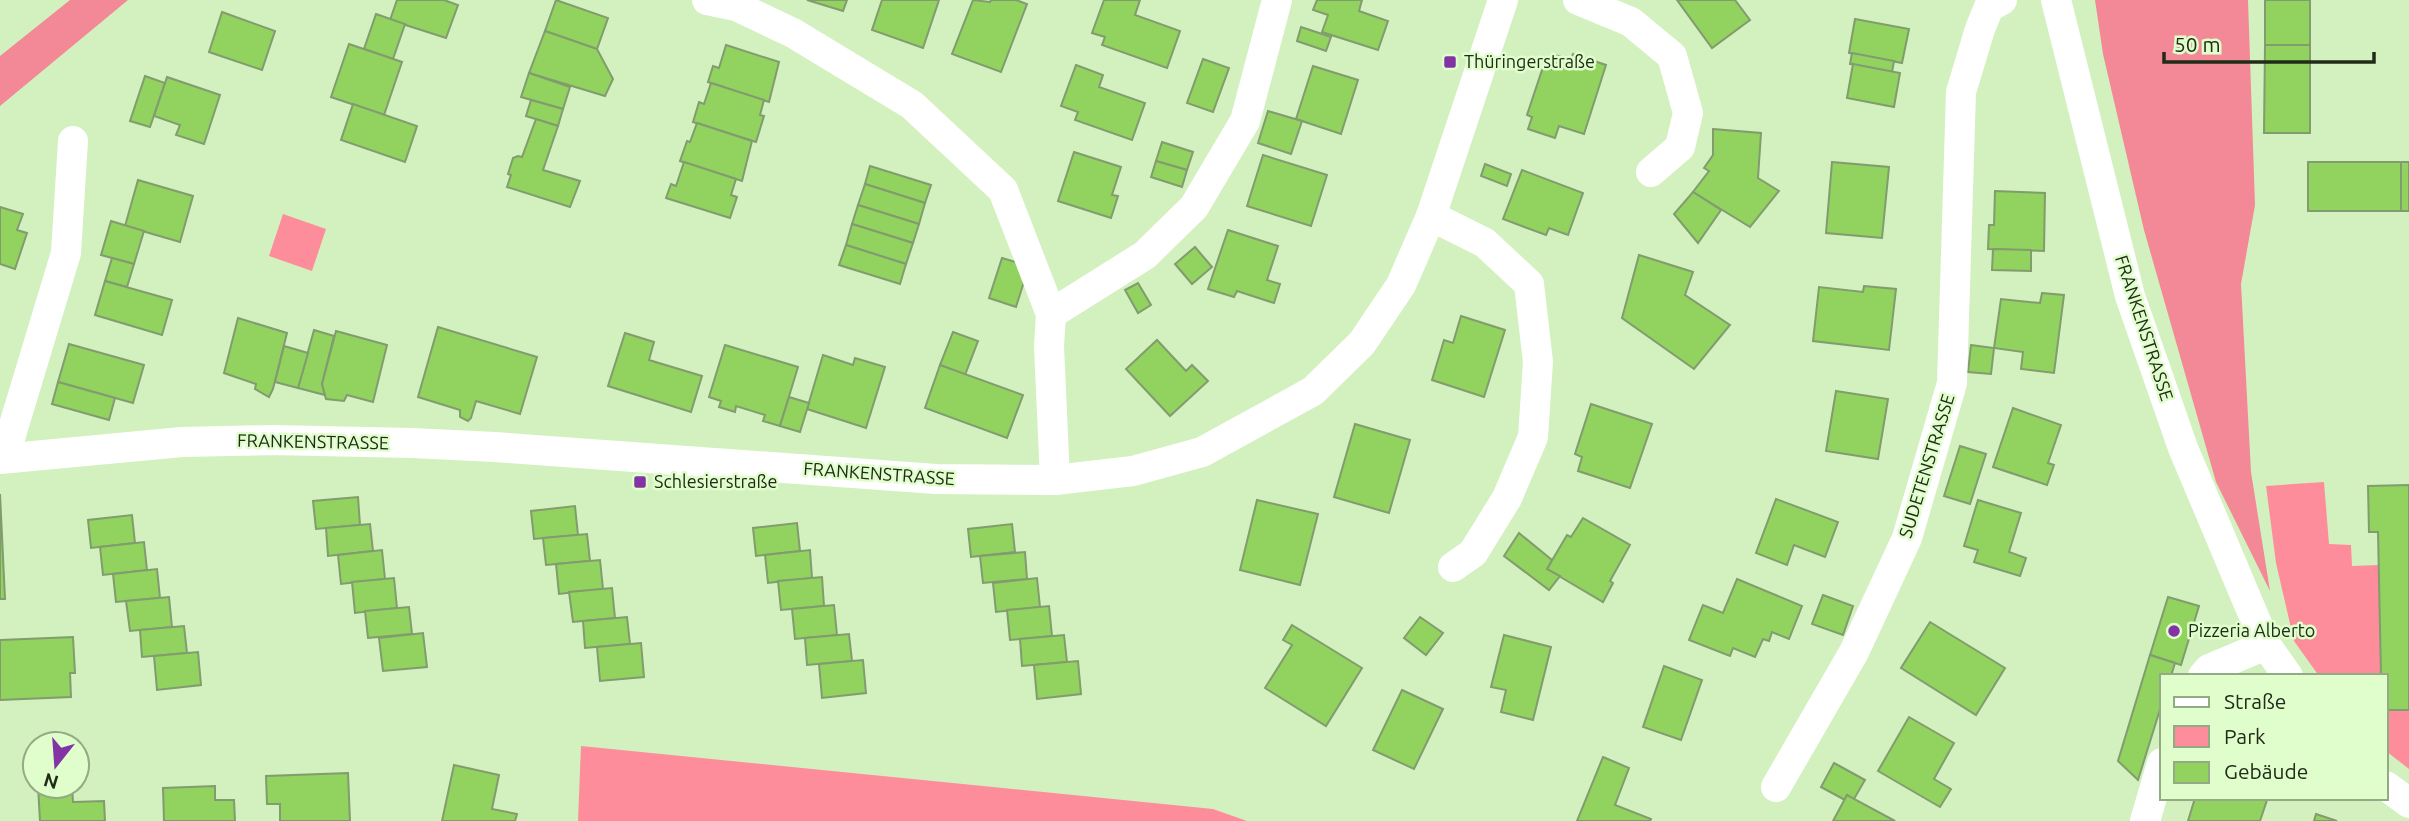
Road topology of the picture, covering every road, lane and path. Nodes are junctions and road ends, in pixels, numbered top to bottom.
1 (707, 0) edge
2 (1277, 0) edge
3 (1503, 0) edge
4 (1578, 0) edge
5 (2002, 0) edge
6 (2056, 0) edge
7 (737, 3) edge
8 (73, 141) dead end
9 (1651, 172) dead end
10 (1431, 216) junction
11 (1051, 314) junction
12 (2, 459) edge
13 (1055, 480) junction
14 (1453, 567) dead end
15 (2266, 645) junction
16 (2205, 674) edge
17 (2287, 674) edge
18 (2160, 771) edge
19 (1776, 787) dead end
20 (2388, 787) edge
21 (2409, 803) edge
22 (2145, 821) edge

1 - 7 street
2 - 11 street
3 - 10 street, FRANKENSTRASSE
4 - 9 street
5 - 19 street, SUDETENSTRASSE
6 - 15 street, FRANKENSTRASSE
7 - 11 street
8 - 12 street, FRANKENSTRASSE
10 - 13 street, FRANKENSTRASSE
10 - 14 street
11 - 13 street
12 - 13 street, FRANKENSTRASSE
15 - 16 street
15 - 17 street, FRANKENSTRASSE
18 - 22 street
20 - 21 street

